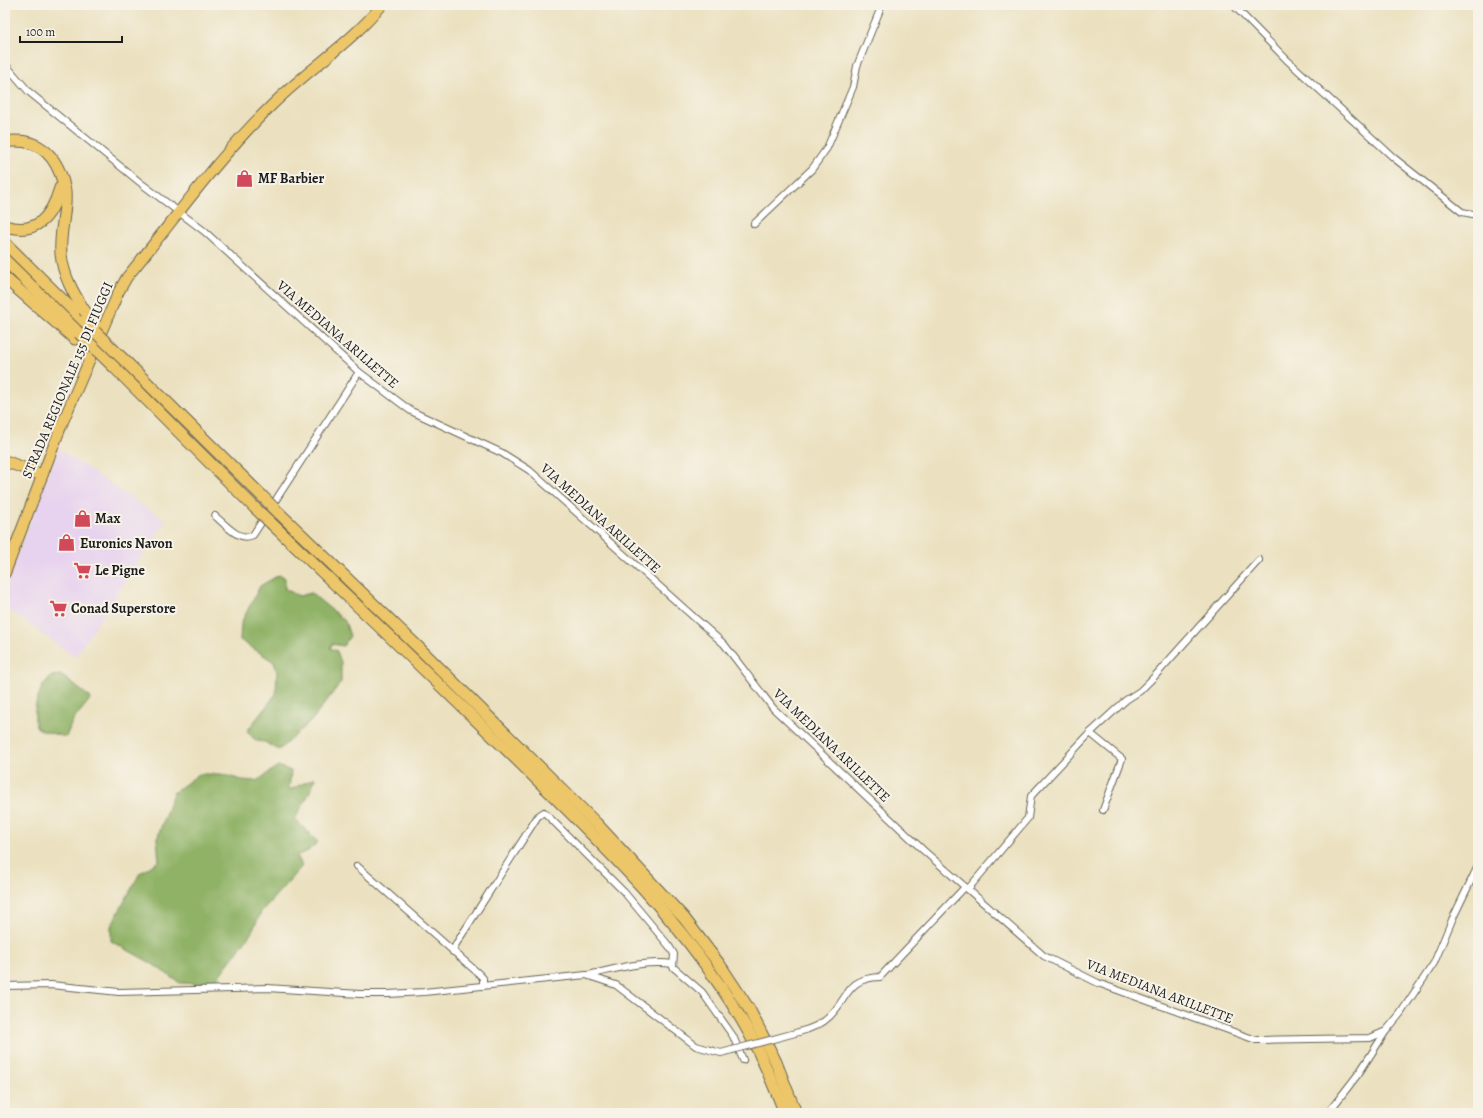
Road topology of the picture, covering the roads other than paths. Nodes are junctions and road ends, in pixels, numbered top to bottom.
1 (382, 5) edge
2 (882, 5) edge
3 (1233, 5) edge
4 (5, 64) edge
5 (5, 142) edge
6 (63, 184) junction
7 (179, 211) junction
8 (1478, 215) edge
9 (754, 224) dead end
10 (5, 226) edge
11 (5, 243) edge
12 (5, 260) edge
13 (5, 278) edge
14 (84, 316) junction
15 (77, 336) junction
16 (358, 372) junction
17 (5, 461) edge
18 (42, 475) junction
19 (215, 516) dead end
20 (1259, 560) dead end
21 (5, 574) edge
22 (1090, 733) junction
23 (1103, 810) dead end
24 (357, 866) dead end
25 (1478, 866) edge
26 (966, 888) junction
27 (453, 952) junction
28 (673, 964) junction
29 (586, 975) junction
30 (5, 986) edge
31 (482, 986) junction
32 (1386, 1031) junction
33 (743, 1060) dead end
34 (785, 1113) edge
35 (796, 1113) edge
36 (1328, 1113) edge

1 - 7 main road, STRADA REGIONALE 155 DI FIUGGI
2 - 9 street
3 - 8 street
4 - 7 street, VIA MEDIANA ARILLETTE
5 - 6 highway
6 - 10 highway
6 - 14 highway
7 - 16 street, VIA MEDIANA ARILLETTE
7 - 18 main road, STRADA REGIONALE 155 DI FIUGGI
11 - 14 highway
12 - 15 highway
13 - 15 highway
14 - 35 highway, bridge
15 - 34 highway, bridge
16 - 19 street
16 - 26 street, VIA MEDIANA ARILLETTE
17 - 18 highway
18 - 21 main road, STRADA REGIONALE 155 DI FIUGGI
20 - 22 street
22 - 23 street
22 - 26 street
24 - 27 street
25 - 32 street, VIA MEDIANA ARILLETTE
26 - 29 street, bridge
26 - 32 street, VIA MEDIANA ARILLETTE
27 - 28 street
27 - 31 street
28 - 29 street
28 - 33 street
29 - 31 street
30 - 31 street
32 - 36 street

